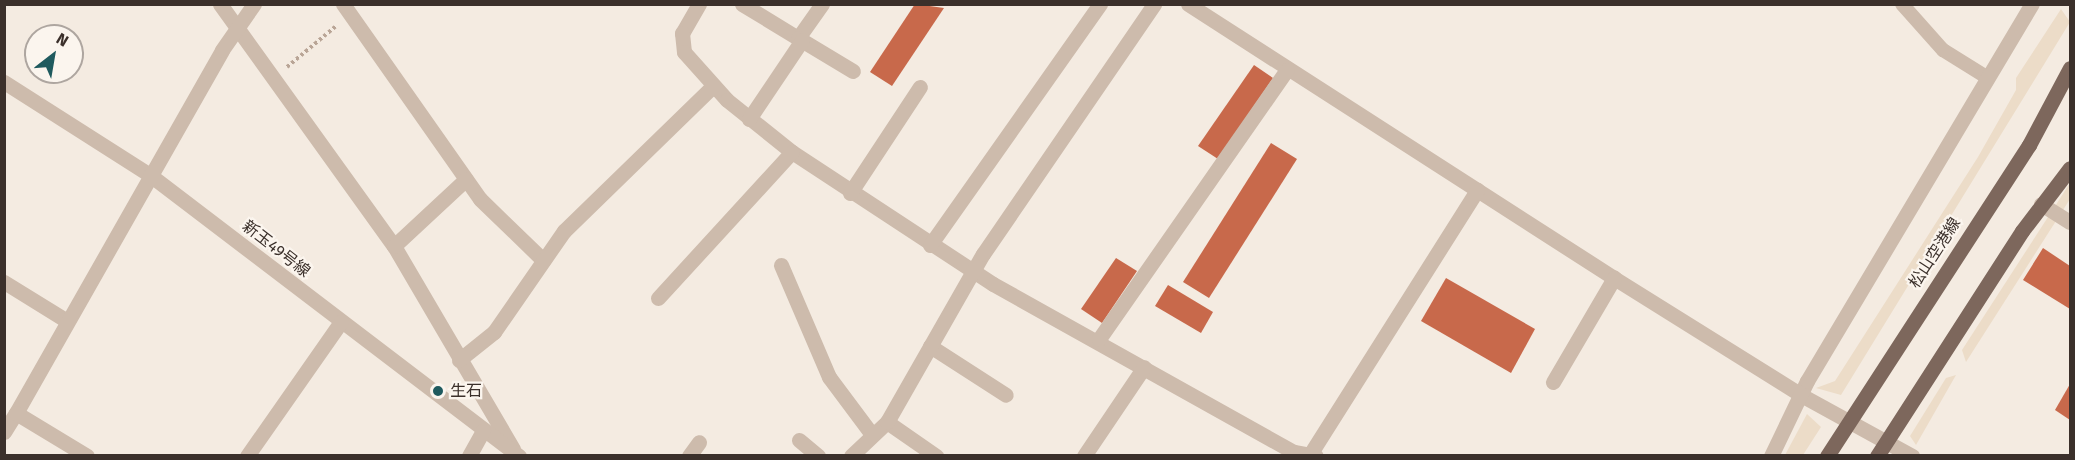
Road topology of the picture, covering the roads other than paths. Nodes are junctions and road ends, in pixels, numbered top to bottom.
1 (220, 4) edge
2 (254, 4) edge
3 (699, 4) edge
4 (742, 4) edge
5 (822, 4) edge
6 (1100, 4) edge
7 (1154, 4) edge
8 (1188, 4) edge
9 (1902, 4) edge
10 (2032, 4) edge
11 (347, 9) edge
12 (240, 25) junction
13 (800, 39) junction
14 (2070, 68) edge
15 (1287, 70) junction
16 (853, 71) dead end
17 (1988, 78) junction
18 (4, 82) edge
19 (713, 86) junction
20 (920, 87) dead end
21 (749, 119) junction
22 (792, 152) junction
23 (2070, 168) edge
24 (150, 175) junction
25 (466, 179) junction
26 (1477, 190) junction
27 (850, 193) junction
28 (2041, 204) junction
29 (2070, 222) edge
30 (930, 245) junction
31 (394, 246) junction
32 (543, 260) junction
33 (781, 265) dead end
34 (973, 271) junction
35 (1614, 278) junction
36 (4, 282) edge
37 (658, 298) dead end
38 (68, 321) junction
39 (341, 321) junction
40 (1099, 339) junction
41 (930, 346) junction
42 (459, 360) junction
43 (1144, 367) junction
44 (1553, 382) dead end
45 (1006, 394) dead end
46 (1801, 395) junction
47 (16, 413) junction
48 (1850, 419) junction
49 (887, 422) junction
50 (483, 431) junction
51 (4, 432) edge
52 (870, 432) junction
53 (799, 440) dead end
54 (1887, 440) junction
55 (699, 442) dead end
56 (518, 455) edge
57 (1309, 455) edge
58 (87, 456) edge
59 (247, 456) edge
60 (469, 456) edge
61 (689, 456) edge
62 (818, 456) edge
63 (851, 456) edge
64 (936, 456) edge
65 (1084, 456) edge
66 (1316, 456) edge
67 (1771, 456) edge
68 (1827, 456) edge
69 (1877, 456) edge
70 (1912, 456) edge

1 - 12 street
2 - 12 street
3 - 19 street
4 - 13 street
5 - 13 street
6 - 30 street
7 - 34 street
8 - 15 street
9 - 17 lane
10 - 17 street
11 - 25 street
12 - 24 street
12 - 31 street
13 - 16 street
13 - 21 street
14 - 48 main road, 松山空港線
15 - 26 street
15 - 40 street
17 - 46 street
18 - 24 street, 新玉49号線
19 - 21 street
19 - 32 street
20 - 27 street
21 - 22 street
22 - 27 street
22 - 37 street
23 - 28 main road
24 - 38 street
24 - 39 street, 新玉49号線
25 - 31 street
25 - 32 street
26 - 35 street
26 - 57 street
27 - 30 street
28 - 29 street
28 - 54 main road
30 - 34 street
31 - 42 street
32 - 42 street
33 - 52 street
34 - 40 street
34 - 41 street
35 - 44 street
35 - 46 street
36 - 38 street
38 - 47 street
39 - 50 street, 新玉49号線
39 - 59 street
40 - 43 street
41 - 45 street
41 - 49 street
42 - 56 street
43 - 57 street
43 - 65 street
46 - 48 street
46 - 67 street
47 - 51 street
47 - 58 street
48 - 54 street
48 - 68 main road, 松山空港線
49 - 52 street
49 - 64 street
50 - 56 street, 新玉49号線
50 - 60 street
52 - 63 street
53 - 62 street
54 - 69 main road
54 - 70 street
55 - 61 street
57 - 66 street

